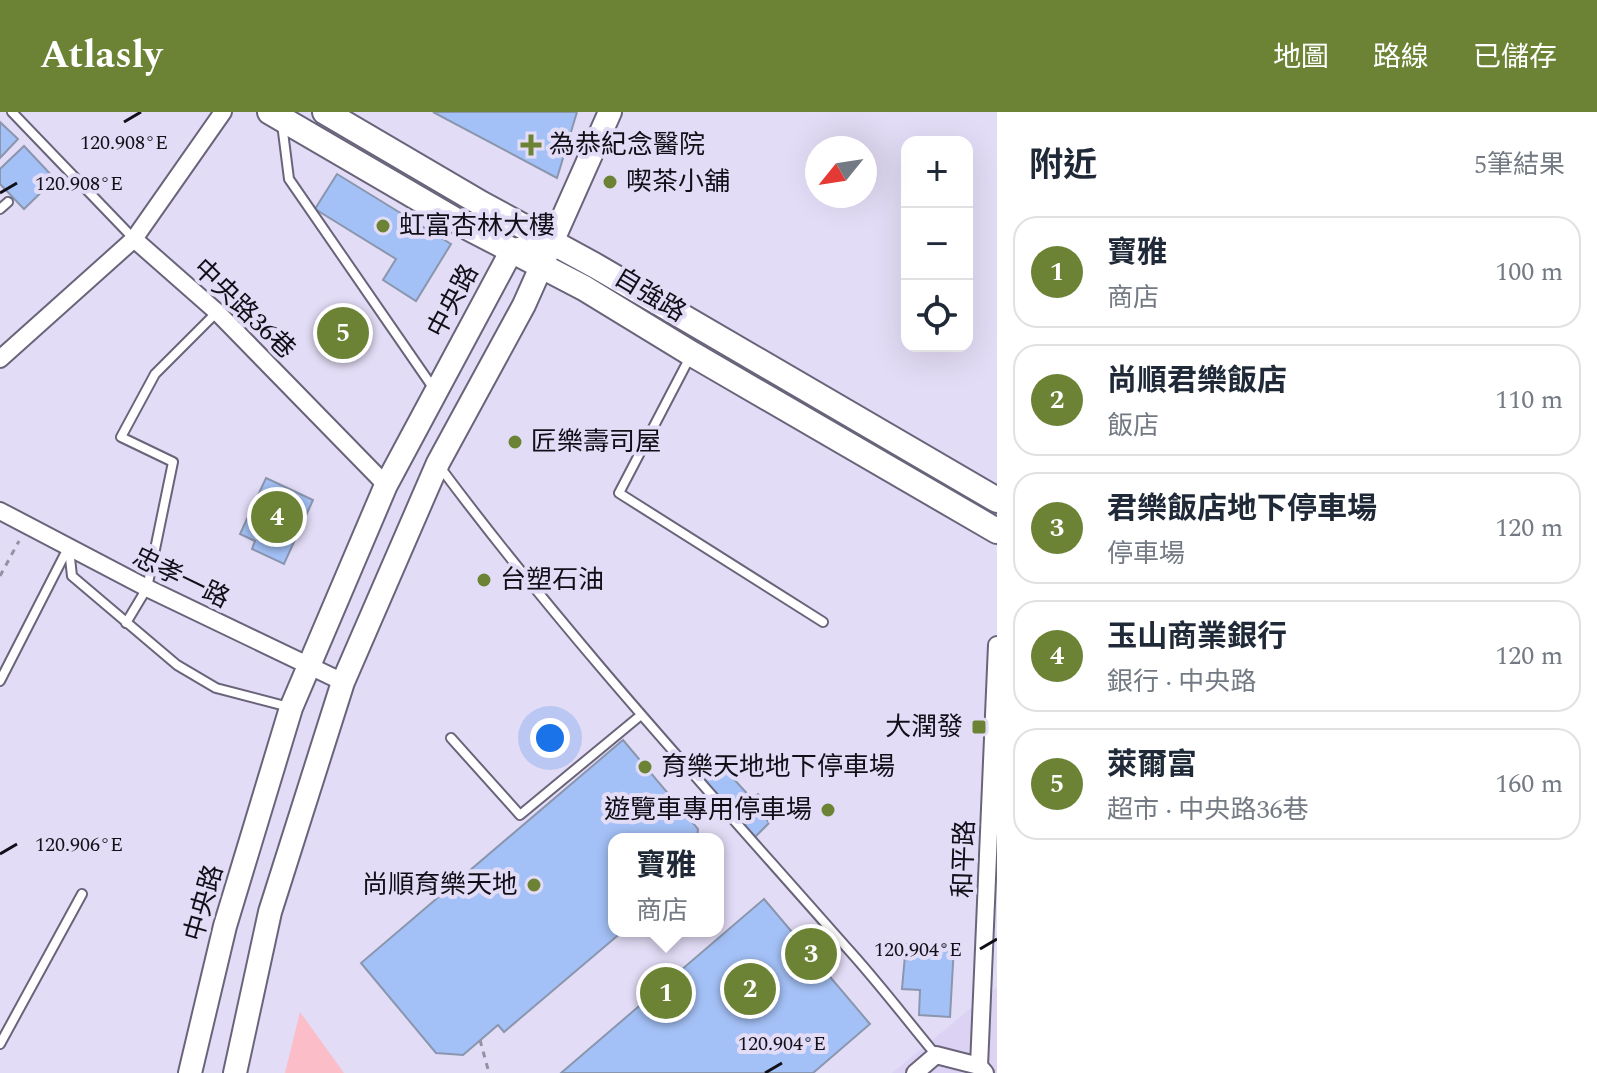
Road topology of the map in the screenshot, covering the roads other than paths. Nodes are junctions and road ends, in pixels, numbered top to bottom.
1 (12, 112) edge
2 (223, 112) edge
3 (325, 112) edge
4 (610, 112) edge
5 (276, 116) edge
6 (8, 202) dead end
7 (0, 209) edge
8 (134, 239) junction
9 (553, 243) junction
10 (512, 250) junction
11 (543, 266) junction
12 (217, 312) junction
13 (743, 352) junction
14 (692, 354) junction
15 (0, 357) edge
16 (732, 375) junction
17 (437, 393) junction
18 (438, 463) junction
19 (386, 485) junction
20 (997, 500) edge
21 (0, 511) edge
22 (997, 531) edge
23 (69, 548) junction
24 (147, 588) junction
25 (823, 622) dead end
26 (126, 623) junction
27 (997, 645) edge
28 (309, 667) junction
29 (0, 681) edge
30 (343, 682) junction
31 (291, 708) junction
32 (641, 715) junction
33 (451, 738) dead end
34 (82, 894) dead end
35 (0, 1044) edge
36 (936, 1055) junction
37 (982, 1070) edge
38 (190, 1073) edge
39 (235, 1073) edge
40 (915, 1073) edge

1 - 8 lane
2 - 8 street
3 - 9 main road, 自強路
4 - 9 street
5 - 10 main road, 自強路
5 - 17 lane
6 - 7 lane
8 - 12 street, 中央路36巷
8 - 15 street
9 - 10 street, 中央路
9 - 11 street
9 - 13 main road, 自強路
10 - 11 main road, 自強路
10 - 17 street, 中央路
11 - 14 main road, 自強路
11 - 18 street
12 - 19 street, 中央路36巷
12 - 24 lane
13 - 16 main road
13 - 20 main road, 自強路
14 - 16 main road, 自強路
14 - 25 lane
16 - 22 main road, 自強路
17 - 19 street, 中央路
18 - 30 street
18 - 32 lane
19 - 28 street, 中央路
21 - 23 street, 忠孝一路
23 - 24 street, 忠孝一路
23 - 26 lane
23 - 29 lane
24 - 26 lane
24 - 28 street, 忠孝一路
26 - 31 lane
27 - 37 street, 和平路
28 - 30 street, 忠孝一路
28 - 31 street, 中央路
30 - 39 street
31 - 38 street, 中央路
32 - 33 lane
32 - 36 lane
34 - 35 lane
36 - 37 street
36 - 40 street

